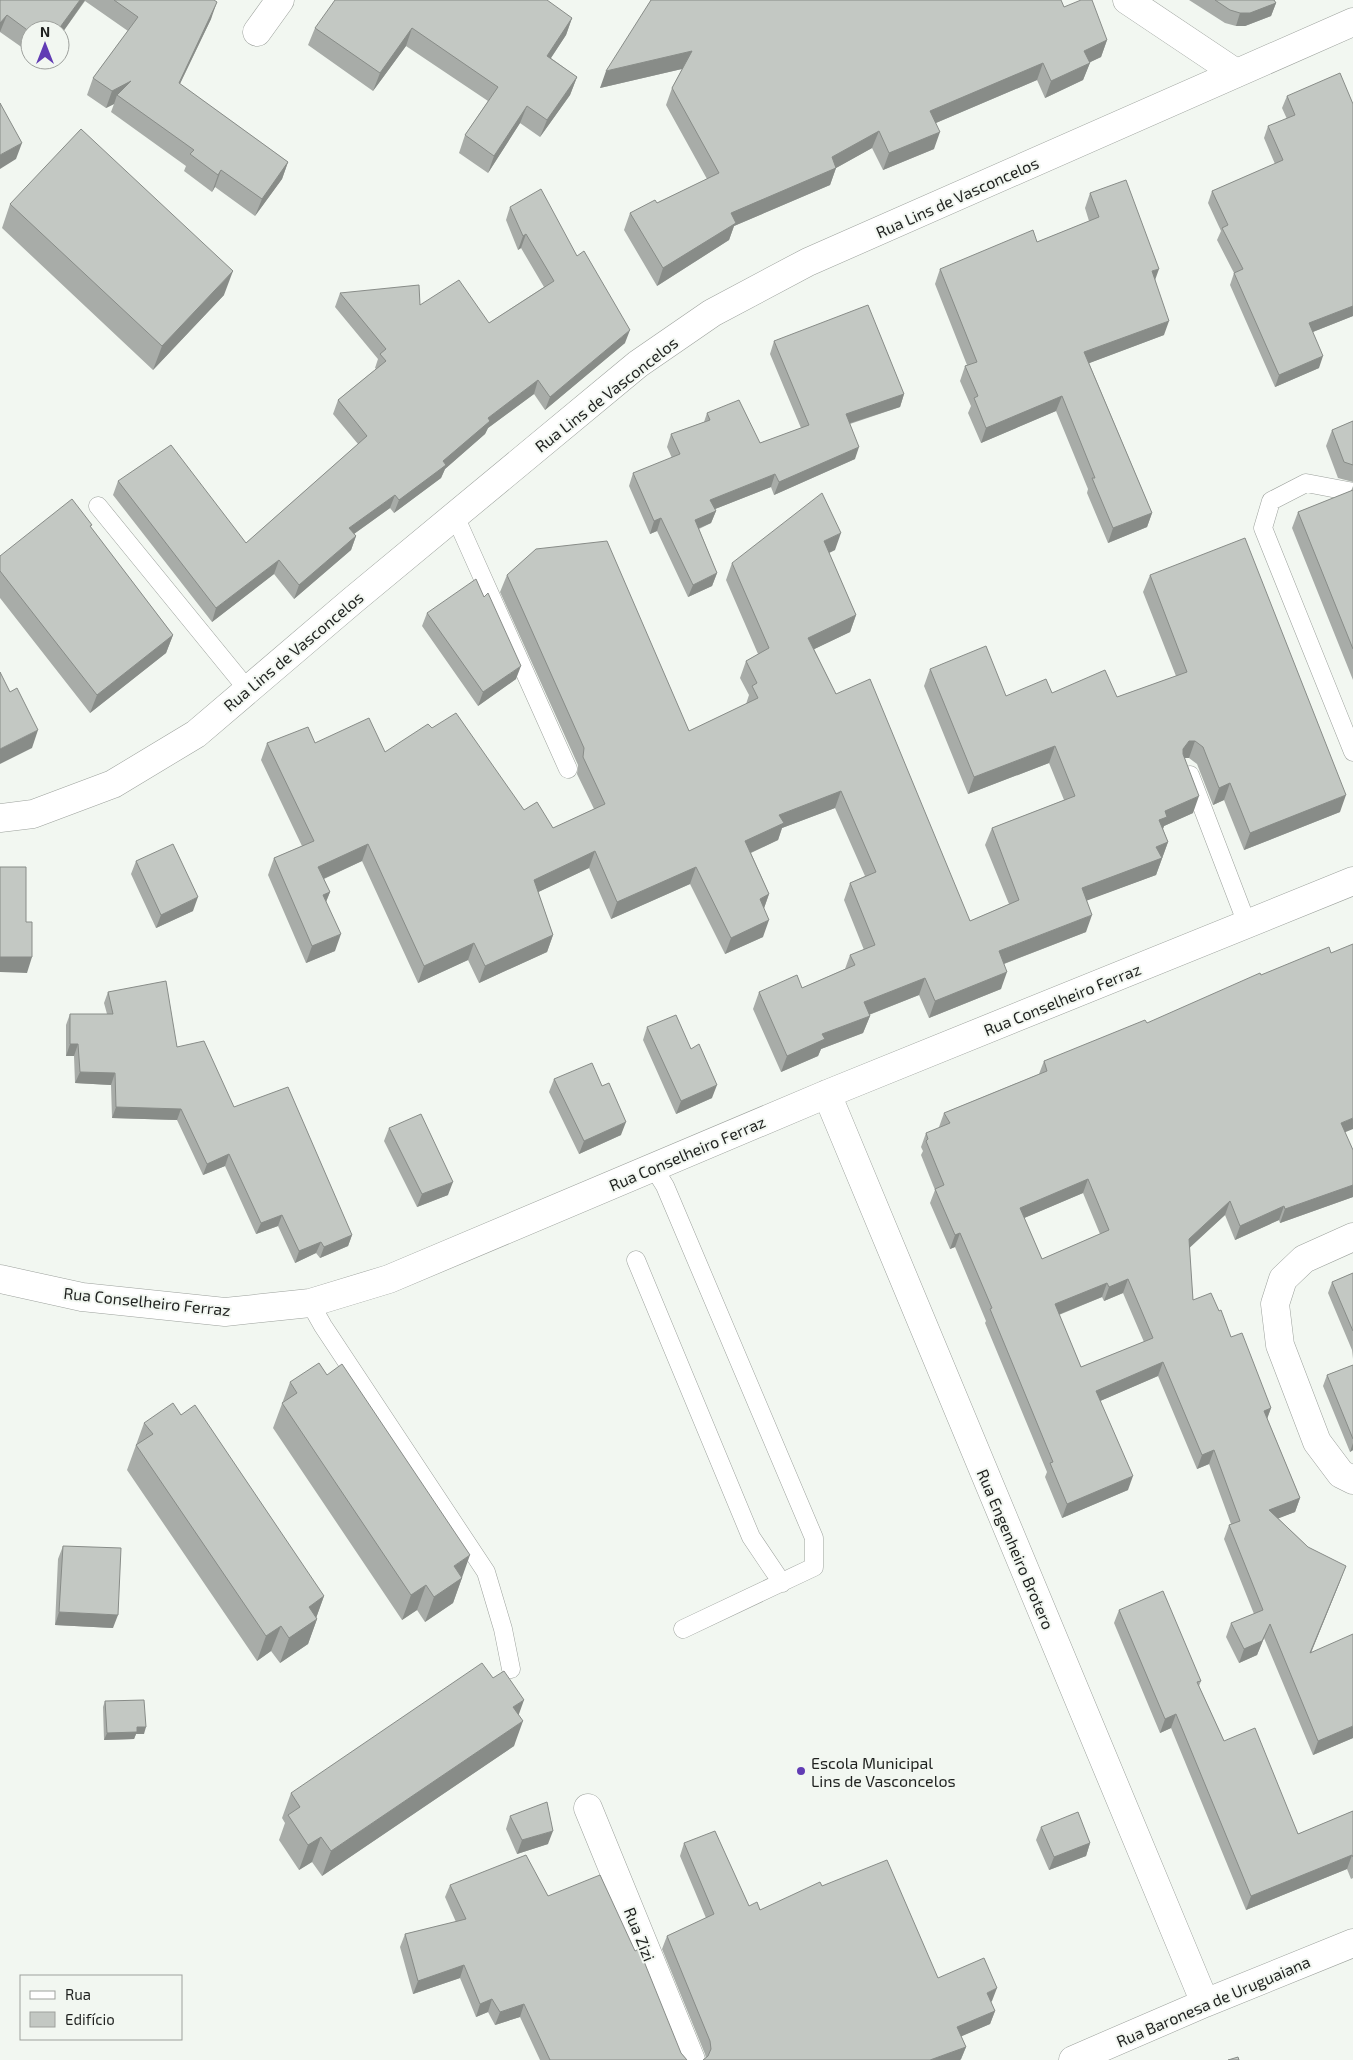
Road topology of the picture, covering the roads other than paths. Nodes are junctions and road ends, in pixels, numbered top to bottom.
1 (280, 0) edge
2 (1127, 0) edge
3 (1351, 29) edge
4 (257, 32) dead end
5 (1236, 73) junction
6 (1353, 492) edge
7 (98, 506) dead end
8 (455, 516) junction
9 (248, 690) junction
10 (1353, 752) edge
11 (1187, 768) edge
12 (568, 770) dead end
13 (0, 818) edge
14 (1353, 881) edge
15 (1247, 924) junction
16 (828, 1094) junction
17 (653, 1167) junction
18 (1353, 1238) edge
19 (636, 1260) dead end
20 (0, 1279) edge
21 (310, 1303) junction
22 (1353, 1480) edge
23 (782, 1583) junction
24 (683, 1629) dead end
25 (512, 1669) dead end
26 (588, 1808) dead end
27 (1353, 1943) edge
28 (1204, 2003) junction
29 (691, 2060) edge
30 (1073, 2060) edge

1 - 4 street
2 - 5 street
3 - 5 street, Rua Lins de Vasconcelos
5 - 8 street, Rua Lins de Vasconcelos
6 - 10 lane
7 - 9 lane
8 - 9 street, Rua Lins de Vasconcelos
8 - 12 lane
9 - 13 street, Rua Lins de Vasconcelos
11 - 15 lane
14 - 15 street, Rua Conselheiro Ferraz
15 - 16 street, Rua Conselheiro Ferraz
16 - 17 street, Rua Conselheiro Ferraz
16 - 28 street, Rua Engenheiro Brotero
17 - 21 street, Rua Conselheiro Ferraz
17 - 23 lane
18 - 22 street
19 - 23 lane
20 - 21 street, Rua Conselheiro Ferraz
21 - 25 lane
23 - 24 lane
26 - 29 street, Rua Zizi
27 - 28 street, Rua Baronesa de Uruguaiana
28 - 30 street, Rua Baronesa de Uruguaiana

